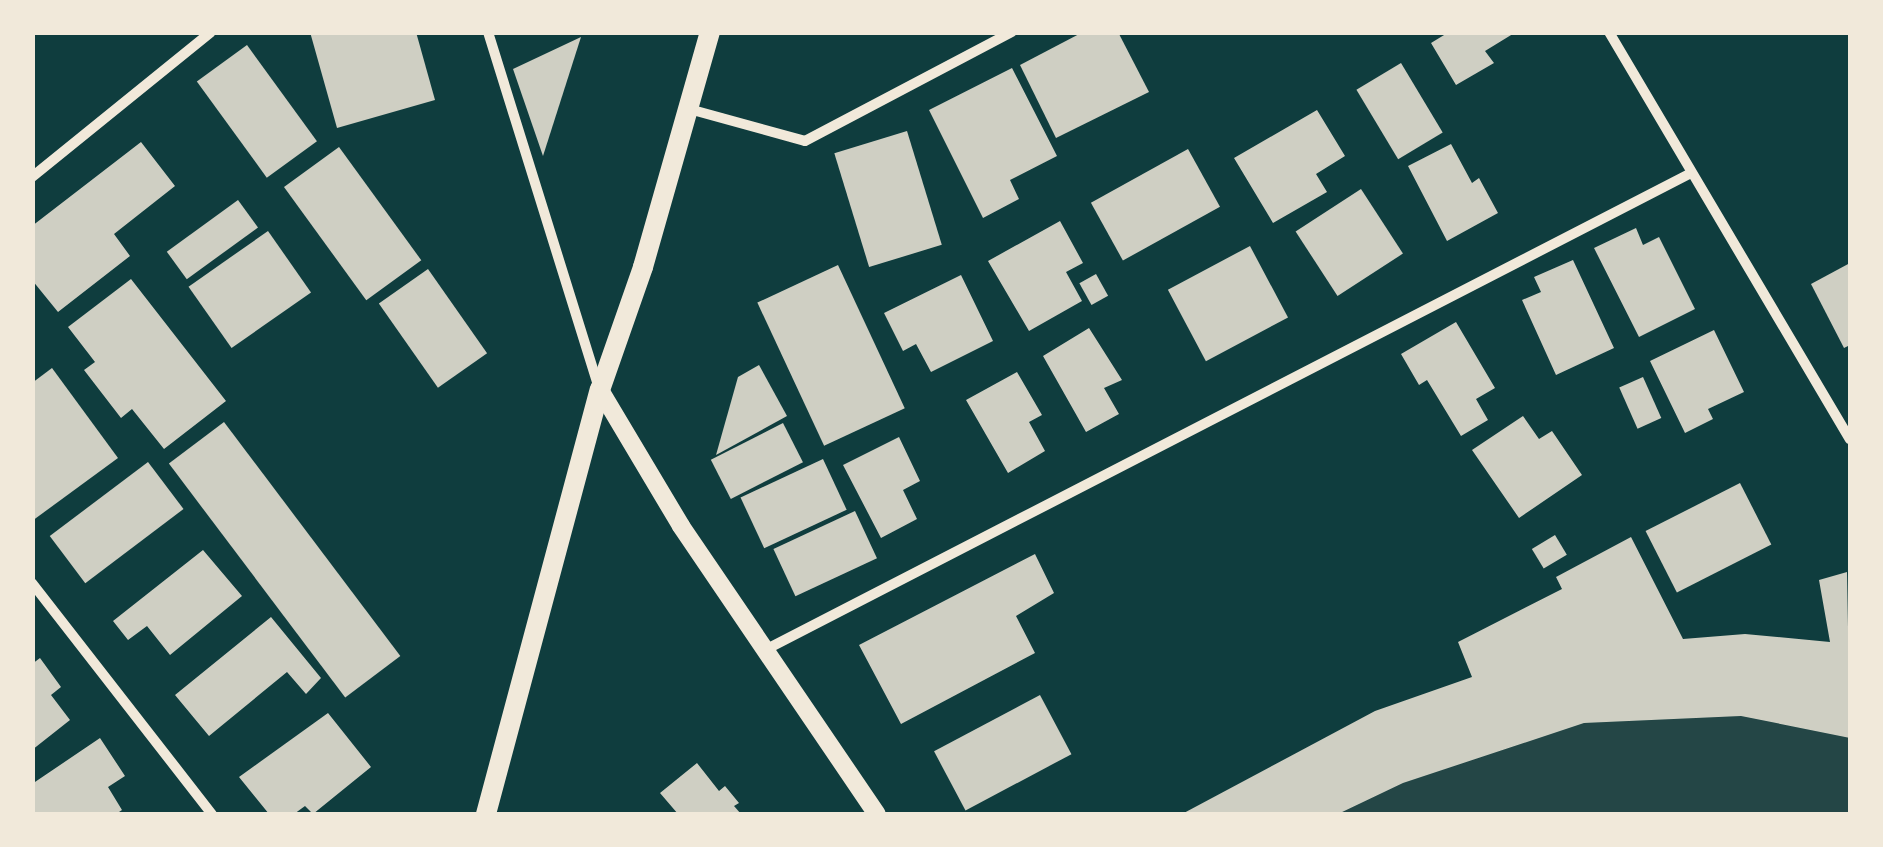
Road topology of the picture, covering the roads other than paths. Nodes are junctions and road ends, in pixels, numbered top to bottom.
1 (211, 32) edge
2 (488, 32) edge
3 (710, 32) edge
4 (1012, 32) edge
5 (1608, 32) edge
6 (688, 109) junction
7 (1691, 173) junction
8 (32, 178) edge
9 (600, 390) junction
10 (1850, 440) edge
11 (32, 583) edge
12 (765, 650) junction
13 (212, 814) edge
14 (486, 814) edge
15 (877, 814) edge

1 - 8 street
2 - 9 street
3 - 6 main road
4 - 6 street
5 - 7 street
6 - 9 main road
7 - 10 street
7 - 12 street
9 - 12 street
9 - 14 main road
11 - 13 street
12 - 15 street

